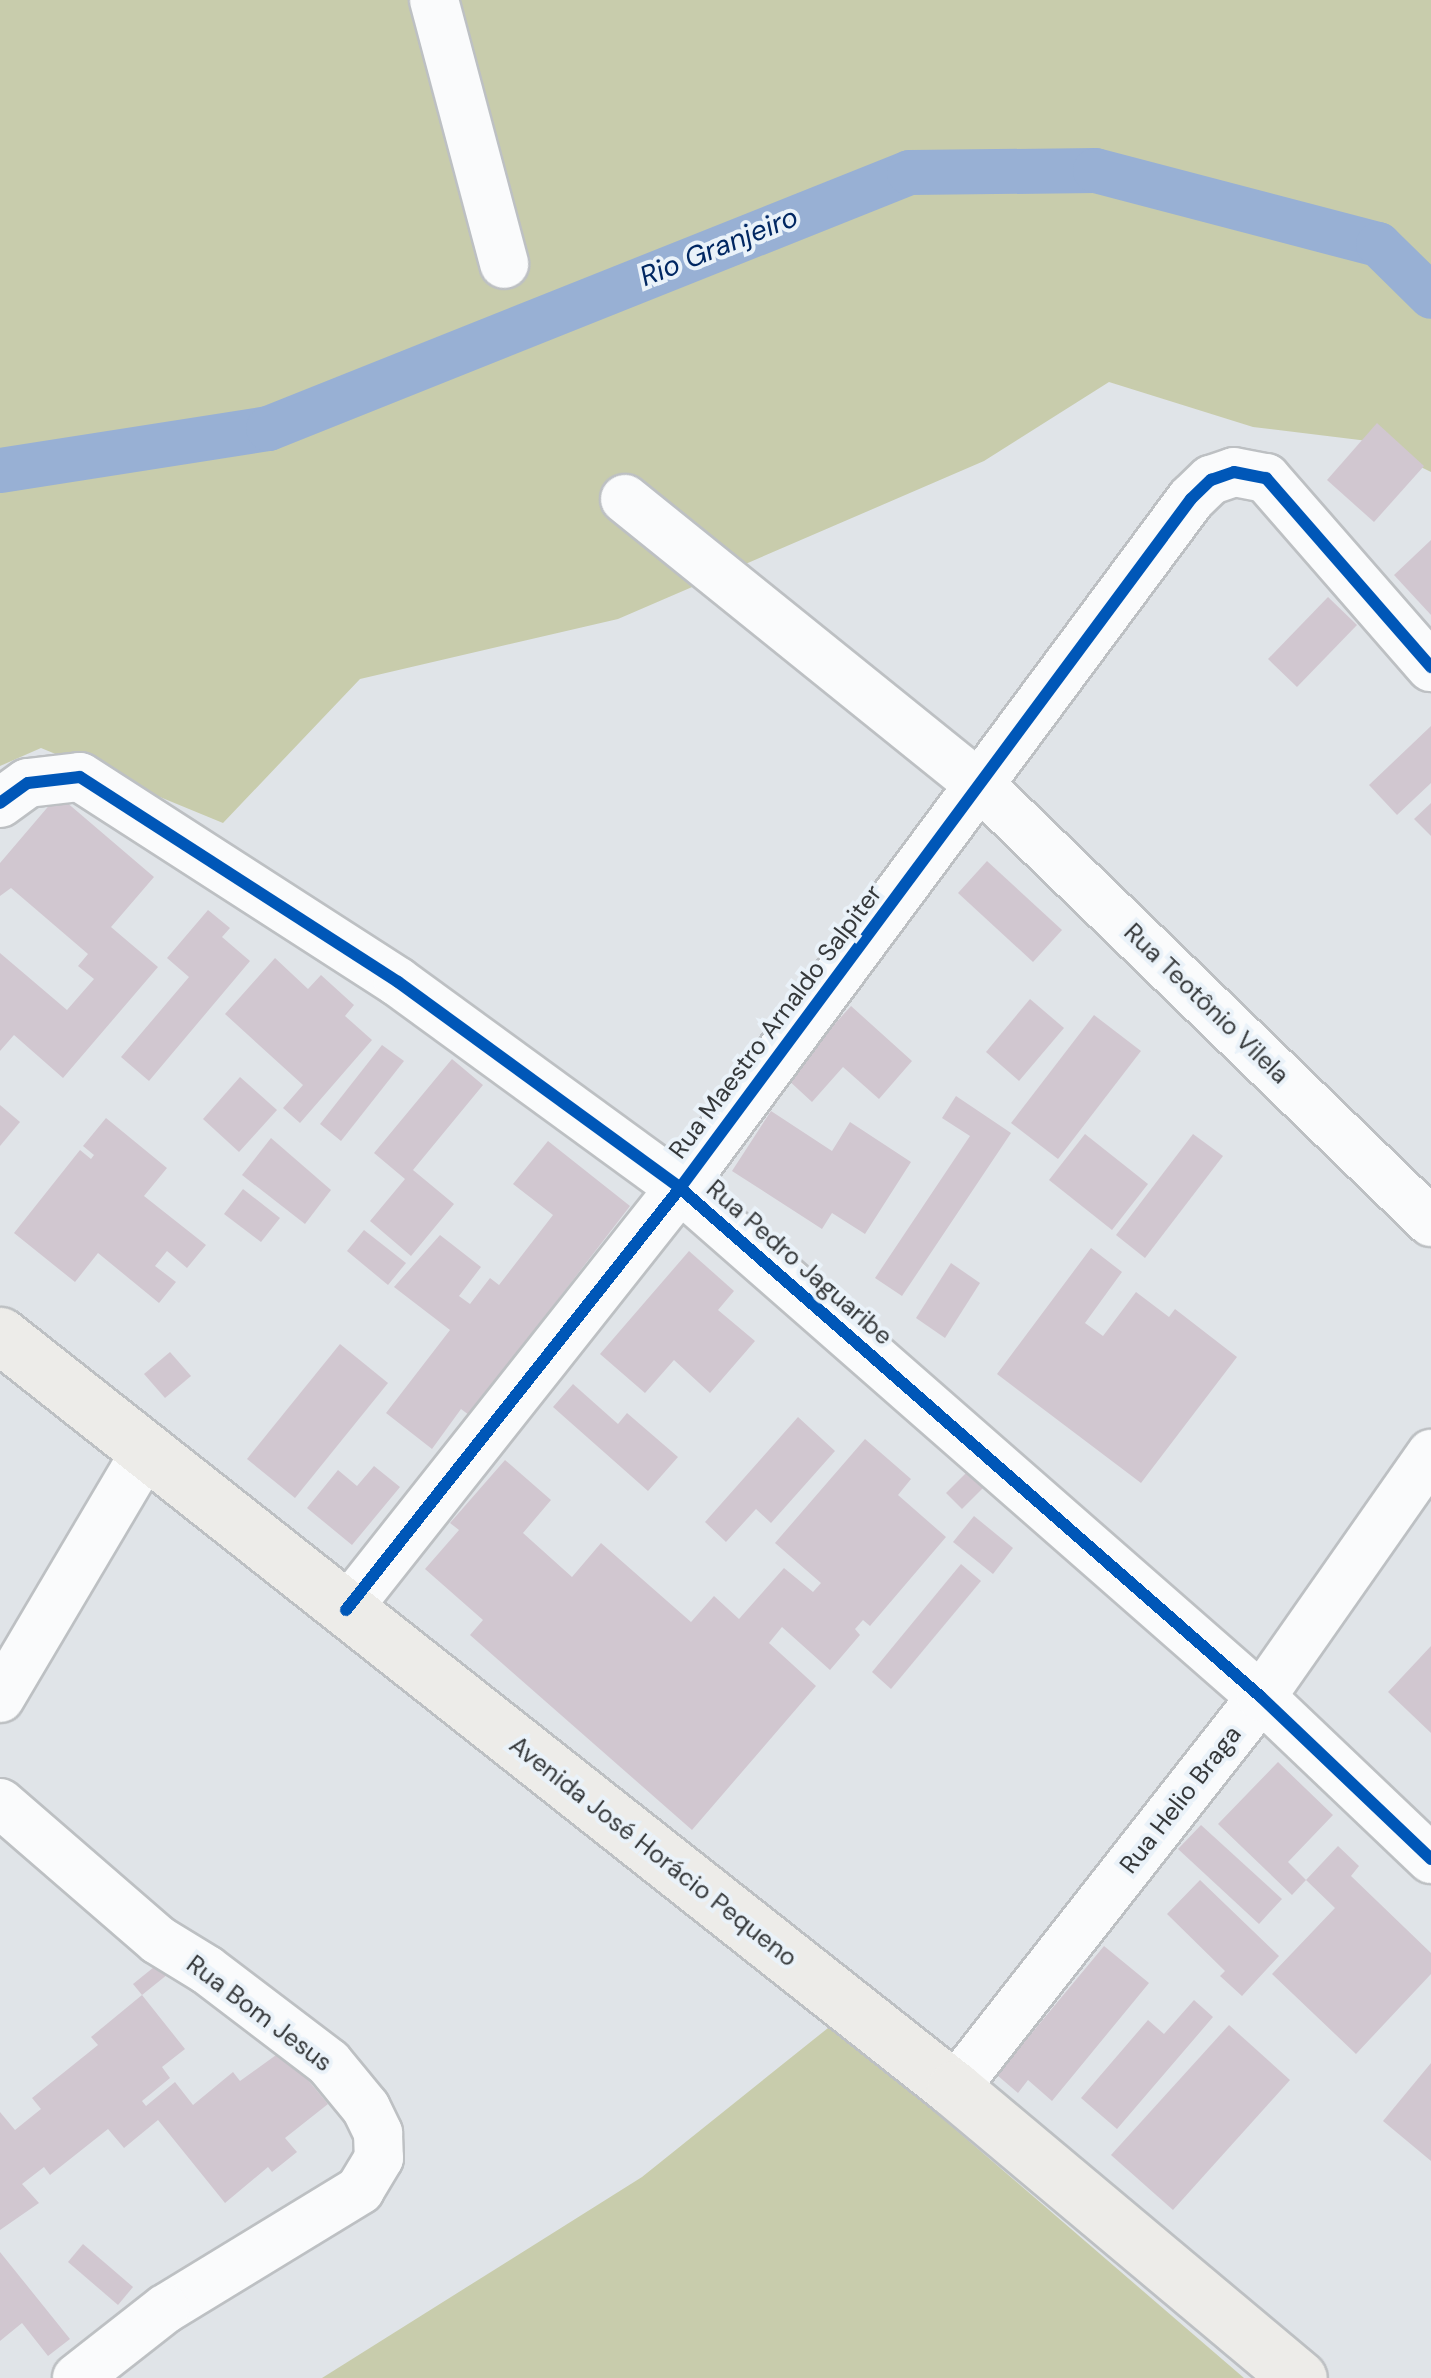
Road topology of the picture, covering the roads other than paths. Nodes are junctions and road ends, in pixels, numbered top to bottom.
1 (434, 0) edge
2 (504, 264) dead end
3 (625, 499) dead end
4 (1431, 667) edge
5 (980, 785) junction
6 (0, 803) edge
7 (680, 1188) junction
8 (1431, 1222) edge
9 (0, 1335) edge
10 (146, 1453) junction
11 (1431, 1454) edge
12 (346, 1610) junction
13 (1261, 1697) junction
14 (0, 1698) edge
15 (0, 1803) edge
16 (1431, 1859) edge
17 (954, 2088) junction
18 (77, 2378) edge
19 (1299, 2378) edge

1 - 2 street
3 - 5 street, Rua Teotônio Vilela
4 - 5 street, Rua Maestro Arnaldo Salpiter
5 - 7 street, Rua Maestro Arnaldo Salpiter
5 - 8 street, Rua Teotônio Vilela
6 - 7 street, Rua Pedro Jaguaribe
7 - 12 street, Rua Maestro Arnaldo Salpiter
7 - 13 street, Rua Pedro Jaguaribe
9 - 10 street, Avenida José Horácio Pequeno
10 - 12 street, Avenida José Horácio Pequeno
10 - 14 street
11 - 13 street, Rua Helio Braga
12 - 17 street, Avenida José Horácio Pequeno
13 - 16 street, Rua Pedro Jaguaribe
13 - 17 street, Rua Helio Braga
15 - 18 street, Rua Bom Jesus
17 - 19 street, Avenida José Horácio Pequeno

